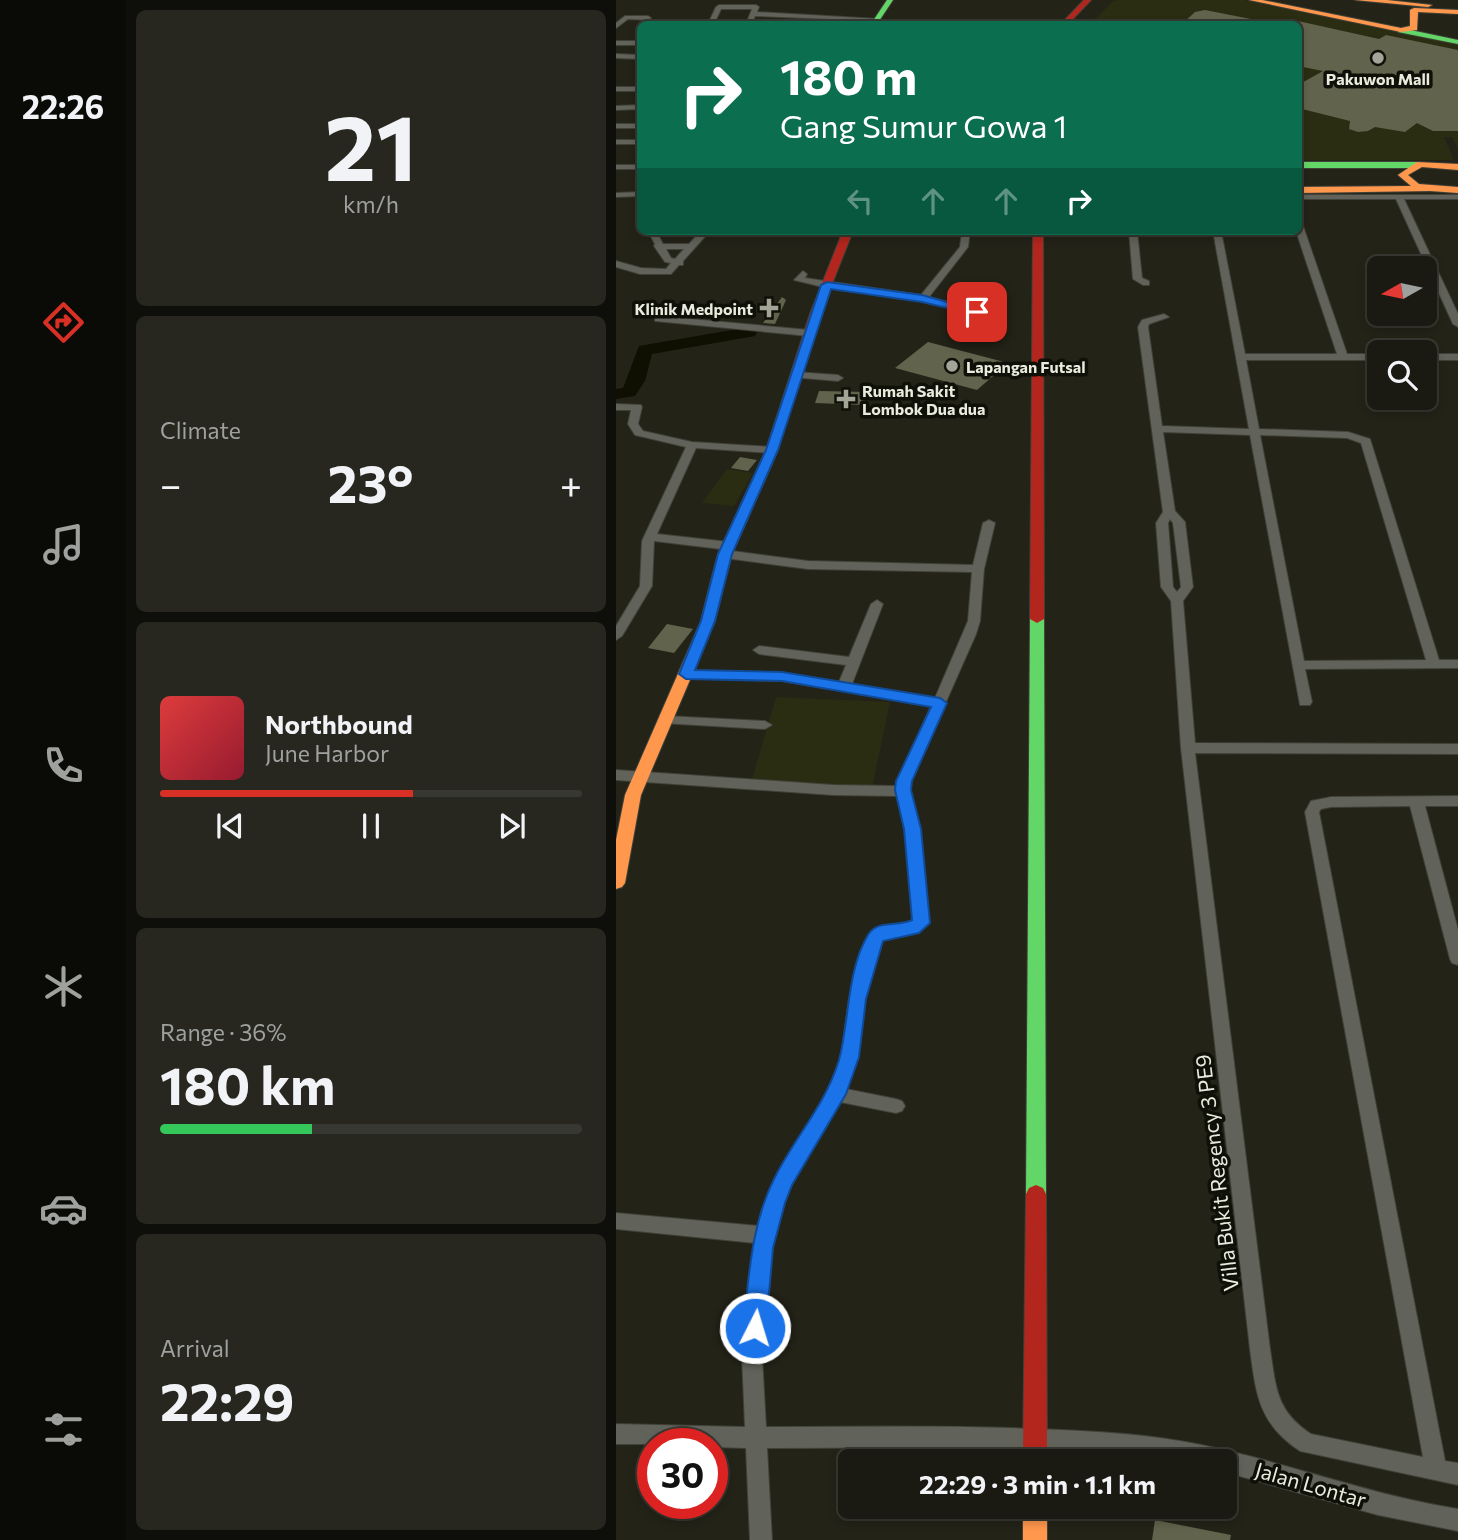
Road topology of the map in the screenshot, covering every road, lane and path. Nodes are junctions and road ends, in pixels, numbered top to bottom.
1 (890, 0) edge
2 (1252, 0) edge
3 (1368, 0) edge
4 (1095, 2) edge
5 (1432, 9) junction
6 (1458, 9) edge
7 (755, 11) junction
8 (648, 18) dead end
9 (619, 21) edge
10 (713, 21) edge
11 (750, 21) edge
12 (864, 21) edge
13 (876, 21) edge
14 (1068, 21) edge
15 (1085, 21) edge
16 (616, 26) edge
17 (1401, 30) junction
18 (1452, 37) edge
19 (616, 43) edge
20 (637, 43) edge
21 (616, 57) edge
22 (637, 57) edge
23 (616, 89) edge
24 (637, 89) edge
25 (616, 107) edge
26 (637, 107) edge
27 (637, 126) edge
28 (616, 127) edge
29 (616, 142) edge
30 (637, 142) edge
31 (1302, 165) edge
32 (1416, 165) junction
33 (637, 166) edge
34 (1455, 166) edge
35 (616, 167) edge
36 (1427, 189) junction
37 (1302, 190) edge
38 (1458, 190) edge
39 (637, 194) edge
40 (616, 195) edge
41 (1302, 197) edge
42 (1399, 197) junction
43 (1458, 197) edge
44 (654, 235) edge
45 (703, 235) edge
46 (846, 235) edge
47 (966, 235) edge
48 (1038, 235) edge
49 (1133, 235) edge
50 (1218, 235) edge
51 (1302, 235) edge
52 (658, 246) junction
53 (693, 247) junction
54 (680, 263) junction
55 (618, 265) edge
56 (803, 274) dead end
57 (1146, 283) dead end
58 (827, 285) junction
59 (922, 299) junction
60 (977, 312) dead end
61 (1164, 317) dead end
62 (658, 318) dead end
63 (1458, 324) edge
64 (809, 333) junction
65 (1240, 357) junction
66 (1343, 357) junction
67 (1367, 357) edge
68 (1437, 357) edge
69 (1458, 357) edge
70 (795, 375) junction
71 (838, 378) dead end
72 (616, 407) edge
73 (1157, 429) junction
74 (1254, 430) junction
75 (692, 445) junction
76 (772, 450) junction
77 (1169, 512) junction
78 (989, 523) dead end
79 (650, 537) junction
80 (727, 550) junction
81 (978, 569) junction
82 (1177, 601) junction
83 (877, 604) dead end
84 (616, 636) edge
85 (759, 650) dead end
86 (854, 662) junction
87 (1434, 664) junction
88 (1458, 664) edge
89 (1298, 665) junction
90 (686, 674) junction
91 (844, 687) junction
92 (1305, 702) dead end
93 (940, 703) junction
94 (666, 720) junction
95 (765, 725) dead end
96 (1188, 748) junction
97 (1458, 749) edge
98 (616, 775) edge
99 (641, 777) junction
100 (903, 790) junction
101 (1416, 801) junction
102 (1458, 801) edge
103 (616, 883) edge
104 (1458, 959) edge
105 (836, 1094) junction
106 (896, 1106) dead end
107 (616, 1221) edge
108 (765, 1235) junction
109 (616, 1434) edge
110 (755, 1437) junction
111 (1024, 1449) edge
112 (1035, 1449) edge
113 (1077, 1449) edge
114 (1159, 1449) edge
115 (1237, 1463) edge
116 (1436, 1469) junction
117 (1458, 1474) edge
118 (1035, 1519) edge
119 (1458, 1520) edge
120 (761, 1540) edge
121 (1035, 1540) edge

1 - 13 street
2 - 17 street
3 - 5 street
4 - 14 street
4 - 15 street
5 - 6 street
5 - 17 street
5 - 18 street
7 - 10 street
7 - 11 street
7 - 12 street
8 - 9 street
9 - 16 street
17 - 18 street
19 - 20 street
21 - 22 street
23 - 24 street
25 - 26 street
27 - 28 street
29 - 30 street
31 - 32 street
32 - 34 street
32 - 36 street
33 - 35 street
36 - 37 street
36 - 38 street
39 - 40 street
41 - 42 street
42 - 43 street
42 - 63 street
44 - 52 street
45 - 53 street
46 - 58 street
47 - 59 street
48 - 112 street
49 - 57 street
50 - 65 street
51 - 66 street
52 - 53 street
52 - 54 street
53 - 54 street
54 - 55 street
56 - 58 street
58 - 59 street
58 - 64 street
59 - 60 street
61 - 73 street
62 - 64 street
64 - 70 street
65 - 66 street
65 - 74 street
66 - 67 street
68 - 69 street
70 - 71 street
70 - 76 street
72 - 75 street
73 - 74 street
73 - 77 street
74 - 87 street
74 - 89 street
75 - 76 street
75 - 79 street
76 - 80 street
77 - 82 street
77 - 82 street
78 - 81 street
79 - 80 street
79 - 84 street
80 - 81 street
80 - 90 street
81 - 93 street
82 - 96 street, Villa Bukit Regency 3 PE9
83 - 86 street
85 - 86 street
86 - 91 street
87 - 88 street
87 - 89 street
89 - 92 street
90 - 91 street
90 - 94 street
91 - 93 street
93 - 100 street
94 - 95 street
94 - 99 street
96 - 97 street
96 - 116 street, Villa Bukit Regency 3 PE9
98 - 99 street
99 - 100 street
99 - 103 street
100 - 105 street
101 - 102 street
101 - 104 street
101 - 116 street
105 - 106 street
105 - 108 street
107 - 108 street
108 - 110 street
109 - 110 street, Jalan Lontar
110 - 111 street, Jalan Lontar
110 - 120 street
113 - 114 street, Jalan Lontar
115 - 119 street, Jalan Lontar
116 - 117 street, Villa Bukit Regency 3 PE9
118 - 121 street

